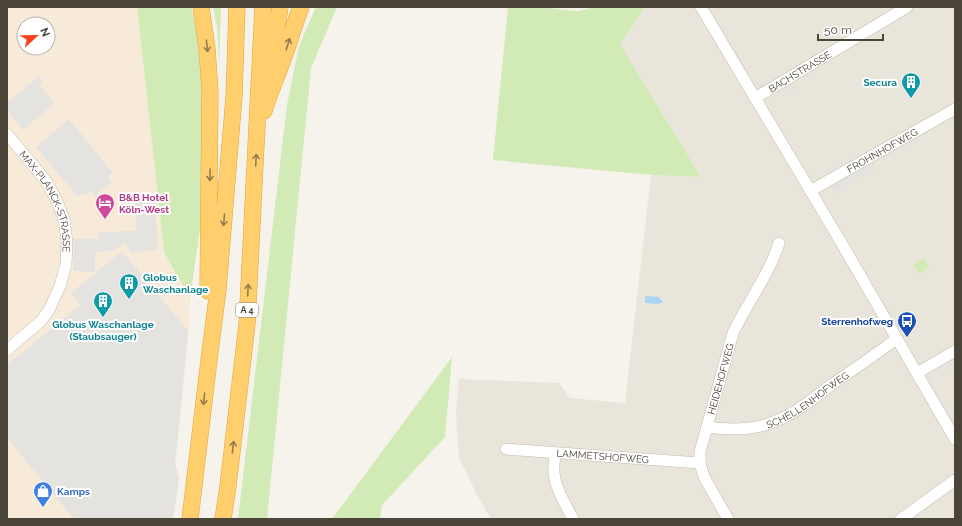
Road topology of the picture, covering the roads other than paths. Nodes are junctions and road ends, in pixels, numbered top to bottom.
1 (201, 7) edge
2 (237, 7) edge
3 (263, 7) edge
4 (280, 7) edge
5 (301, 7) edge
6 (701, 7) edge
7 (907, 7) edge
8 (270, 92) junction
9 (754, 98) junction
10 (955, 108) edge
11 (7, 134) edge
12 (257, 134) junction
13 (810, 191) junction
14 (779, 243) dead end
15 (896, 339) junction
16 (7, 350) edge
17 (955, 351) edge
18 (209, 360) junction
19 (917, 373) junction
20 (707, 427) junction
21 (955, 439) edge
22 (506, 449) dead end
23 (556, 453) junction
24 (700, 463) junction
25 (955, 480) edge
26 (190, 519) edge
27 (224, 519) edge
28 (573, 519) edge
29 (728, 519) edge
30 (901, 519) edge

1 -> 18 highway
2 -> 18 highway
3 - 12 highway, A 4
4 - 8 highway
8 -> 5 highway
6 - 9 street
7 - 9 street, BACHSTRASSE
8 - 12 highway
9 - 13 street
10 - 13 street, FROHNHOFWEG
11 - 16 street, MAX-PLANCK-STRASSE
27 -> 12 highway, A 4
13 - 15 street
14 - 20 street, HEIDEHOFWEG
15 - 19 street
15 - 20 street, SCHELLENHOFWEG
17 - 19 street
18 -> 26 highway
19 - 21 street
20 - 24 street, HEIDEHOFWEG
22 - 23 street, LAMMETSHOFWEG
23 - 24 street, LAMMETSHOFWEG
23 - 28 street
24 - 29 street, HEIDEHOFWEG
25 - 30 street

